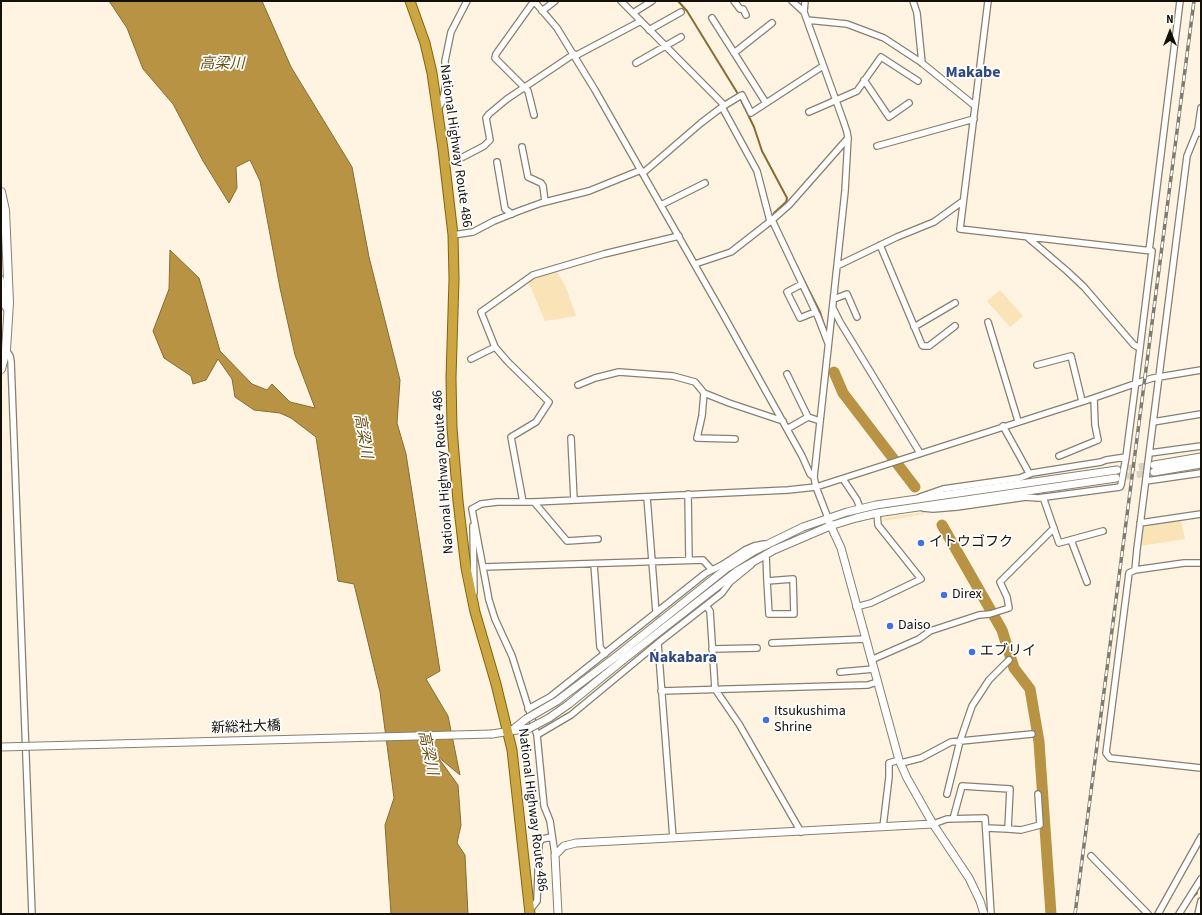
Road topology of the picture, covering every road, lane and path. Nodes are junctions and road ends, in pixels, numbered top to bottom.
1 (410, 1) edge
2 (467, 1) edge
3 (534, 1) edge
4 (555, 1) edge
5 (621, 1) edge
6 (652, 1) edge
7 (734, 1) edge
8 (792, 1) edge
9 (805, 1) edge
10 (913, 1) edge
11 (988, 1) edge
12 (1180, 1) edge
13 (542, 11) junction
14 (681, 12) dead end
15 (804, 12) junction
16 (633, 13) junction
17 (746, 15) dead end
18 (712, 18) dead end
19 (807, 20) junction
20 (641, 21) junction
21 (772, 23) dead end
22 (649, 30) junction
23 (680, 37) dead end
24 (665, 46) junction
25 (734, 53) junction
26 (574, 55) junction
27 (636, 62) dead end
28 (922, 63) junction
29 (823, 66) junction
30 (864, 80) junction
31 (918, 81) dead end
32 (524, 87) junction
33 (836, 100) junction
34 (909, 103) dead end
35 (766, 104) junction
36 (723, 106) junction
37 (975, 106) junction
38 (438, 108) junction
39 (1201, 108) edge
40 (809, 112) dead end
41 (534, 115) dead end
42 (974, 119) junction
43 (1200, 132) edge
44 (848, 138) junction
45 (877, 146) dead end
46 (522, 147) dead end
47 (463, 157) dead end
48 (497, 162) dead end
49 (642, 171) junction
50 (705, 183) dead end
51 (1, 192) edge
52 (963, 201) junction
53 (545, 202) junction
54 (661, 205) junction
55 (512, 214) junction
56 (771, 220) junction
57 (454, 235) junction
58 (679, 236) junction
59 (1027, 236) junction
60 (880, 245) junction
61 (1149, 251) junction
62 (695, 264) junction
63 (838, 266) junction
64 (1, 279) edge
65 (802, 284) junction
66 (834, 299) junction
67 (955, 303) dead end
68 (833, 308) junction
69 (816, 312) junction
70 (9, 313) junction
71 (857, 317) dead end
72 (988, 322) dead end
73 (955, 326) dead end
74 (914, 327) junction
75 (829, 344) junction
76 (496, 347) junction
77 (1140, 348) junction
78 (6, 350) junction
79 (471, 359) dead end
80 (1037, 365) dead end
81 (1, 369) edge
82 (1201, 370) edge
83 (787, 374) dead end
84 (1159, 377) junction
85 (1135, 384) junction
86 (578, 385) dead end
87 (704, 393) junction
88 (1094, 398) junction
89 (1082, 401) junction
90 (1201, 414) edge
91 (808, 417) junction
92 (783, 421) junction
93 (820, 421) junction
94 (1018, 421) junction
95 (1153, 422) junction
96 (1003, 426) junction
97 (787, 429) junction
98 (571, 438) dead end
99 (735, 439) dead end
100 (1201, 446) edge
101 (920, 453) junction
102 (1150, 453) junction
103 (1059, 456) dead end
104 (1126, 457) junction
105 (1201, 457) edge
106 (1201, 464) edge
107 (1117, 470) tunnel mouth
108 (1029, 473) junction
109 (1201, 473) edge
110 (814, 477) junction
111 (1116, 478) tunnel mouth
112 (843, 479) junction
113 (1146, 481) junction
114 (816, 487) junction
115 (688, 494) junction
116 (647, 496) junction
117 (1043, 497) junction
118 (915, 499) junction
119 (574, 500) junction
120 (524, 502) junction
121 (534, 502) junction
122 (860, 508) junction
123 (916, 508) junction
124 (472, 509) junction
125 (877, 513) junction
126 (1201, 514) edge
127 (828, 518) junction
128 (1140, 523) junction
129 (830, 526) junction
130 (1054, 528) junction
131 (1103, 531) dead end
132 (598, 540) dead end
133 (1071, 540) junction
134 (769, 543) junction
135 (766, 554) junction
136 (689, 560) junction
137 (755, 561) junction
138 (651, 562) junction
139 (1201, 562) edge
140 (594, 564) junction
141 (483, 567) junction
142 (712, 570) junction
143 (1135, 570) junction
144 (767, 581) junction
145 (1087, 582) dead end
146 (706, 606) junction
147 (856, 607) junction
148 (475, 612) junction
149 (656, 612) junction
150 (865, 639) junction
151 (658, 643) junction
152 (772, 643) dead end
153 (757, 648) dead end
154 (712, 649) junction
155 (605, 654) junction
156 (621, 658) junction
157 (871, 660) junction
158 (1009, 660) dead end
159 (874, 669) junction
160 (840, 672) dead end
161 (877, 682) junction
162 (715, 689) junction
163 (662, 691) junction
164 (528, 709) junction
165 (509, 732) junction
166 (1032, 734) dead end
167 (537, 735) junction
168 (960, 741) junction
169 (1, 747) edge
170 (900, 761) junction
171 (1201, 768) edge
172 (947, 794) dead end
173 (1038, 794) dead end
174 (953, 819) junction
175 (933, 824) junction
176 (883, 827) junction
177 (986, 828) junction
178 (1008, 829) junction
179 (801, 832) junction
180 (552, 837) junction
181 (1201, 837) edge
182 (673, 838) junction
183 (555, 855) junction
184 (1091, 856) dead end
185 (1201, 878) edge
186 (1199, 886) edge
187 (1201, 901) edge
188 (530, 912) edge
189 (32, 914) edge
190 (558, 914) edge
191 (984, 914) edge
192 (991, 914) edge
193 (1148, 914) edge
194 (1158, 914) edge
195 (1179, 914) edge
196 (1198, 914) edge

1 - 38 highway, National Highway Route 486
2 - 38 street
3 - 13 street
3 - 32 street
4 - 13 street
5 - 16 street
6 - 16 street
7 - 17 street
8 - 15 street
9 - 15 street
10 - 28 street
11 - 37 street
12 - 61 street
13 - 26 street
14 - 22 street
15 - 19 street
16 - 20 street
18 - 25 street
19 - 28 street
19 - 29 street
20 - 22 street
20 - 26 street
21 - 25 street
22 - 24 street
23 - 24 street
24 - 27 street
24 - 36 street
25 - 35 street
26 - 32 street
26 - 49 street
28 - 37 street
29 - 33 street
29 - 35 street
30 - 31 street
30 - 33 street
30 - 34 street
32 - 41 street
32 - 47 street
33 - 40 street
33 - 44 street
35 - 36 street
36 - 49 street
36 - 56 street
37 - 42 street
38 - 57 highway, National Highway Route 486
39 - 43 street
42 - 45 street
42 - 52 street
43 - 84 street
44 - 56 street
44 - 63 street
46 - 53 street
48 - 55 street
49 - 53 street
49 - 54 street
50 - 54 street
51 - 70 main road
52 - 59 street
52 - 60 street
53 - 55 street
54 - 58 street
55 - 57 street
56 - 62 street
56 - 65 street
57 - 148 highway, National Highway Route 486
58 - 62 street
58 - 76 street
59 - 61 street
59 - 77 street
60 - 63 street
60 - 74 street
61 - 77 street
62 - 92 street
63 - 66 street
64 - 70 street
65 - 69 street
65 - 69 street
66 - 68 street
66 - 71 street
67 - 74 street
68 - 75 street
68 - 101 street
69 - 75 street
70 - 78 main road
72 - 94 street
73 - 74 street
75 - 93 street
76 - 79 street
76 - 120 street
77 - 85 street
78 - 81 main road
78 - 189 street
80 - 89 street
82 - 84 street
83 - 91 street
84 - 85 street
84 - 95 street
85 - 88 street
85 - 104 street
86 - 87 street
87 - 92 street
87 - 99 street
88 - 89 street
88 - 103 street
89 - 94 street
90 - 95 street
91 - 93 street
91 - 97 street
92 - 97 street
93 - 110 street
94 - 96 street
95 - 102 street
96 - 101 street
96 - 108 street
97 - 110 street
98 - 119 street
100 - 102 street
101 - 112 street
102 - 113 street
104 - 108 street
104 - 117 street
105 - 106 street
107 - 118 street
108 - 118 street
109 - 113 street
110 - 114 street
111 - 123 street
112 - 114 street
112 - 122 street
113 - 128 street
114 - 115 street
114 - 127 street
115 - 116 street
115 - 136 street
116 - 119 street
116 - 138 street
117 - 123 street
117 - 130 street
118 - 122 street
119 - 121 street
120 - 121 street
120 - 124 street
121 - 132 street
122 - 127 street
123 - 125 street
124 - 141 street
124 - 148 street
125 - 129 street
125 - 147 street
126 - 128 street
127 - 129 street
127 - 134 street
128 - 143 street
129 - 135 street
129 - 147 street
130 - 133 street
130 - 157 street
131 - 133 street
133 - 145 street
134 - 142 street
134 - 156 street
135 - 137 street
135 - 144 street
136 - 138 street
136 - 142 street
137 - 146 street
137 - 156 street
138 - 140 street
138 - 149 street
139 - 143 street
140 - 141 street
140 - 155 street
141 - 164 street
142 - 149 street
143 - 171 street
144 - 144 street
146 - 151 street
146 - 154 street
147 - 150 street
148 - 165 highway, National Highway Route 486
149 - 155 street
150 - 152 street
150 - 157 street
151 - 163 street
151 - 167 street
153 - 154 street
154 - 162 street
155 - 164 street
156 - 165 street, bridge
156 - 165 street, 新総社大橋, bridge
157 - 159 street
158 - 168 street
159 - 160 street
159 - 161 street
161 - 162 street
161 - 170 street
162 - 163 street
162 - 179 street
163 - 182 street
164 - 167 street
165 - 169 street, 新総社大橋, bridge
165 - 188 highway, National Highway Route 486
166 - 168 street
167 - 180 street
168 - 170 street
168 - 172 street
170 - 175 street
170 - 176 street
173 - 178 street
174 - 175 street
174 - 177 street
174 - 178 street
175 - 176 street
175 - 191 street
176 - 179 street
177 - 178 street
177 - 192 street
179 - 182 street
180 - 183 street
180 - 188 street
181 - 194 street
182 - 183 street
183 - 190 street
184 - 193 street
185 - 186 street
186 - 195 street
187 - 196 street

